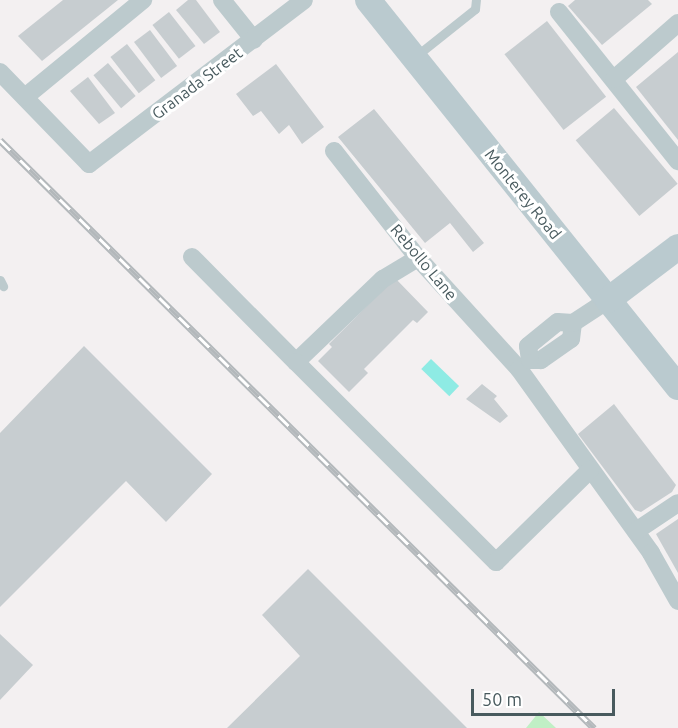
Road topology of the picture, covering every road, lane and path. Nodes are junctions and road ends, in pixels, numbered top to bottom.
1 (143, 0) edge
2 (222, 0) edge
3 (304, 0) edge
4 (368, 0) edge
5 (476, 0) edge
6 (559, 12) dead end
7 (678, 23) edge
8 (254, 39) junction
9 (414, 58) junction
10 (0, 72) edge
11 (614, 79) junction
12 (25, 97) junction
13 (333, 150) dead end
14 (678, 161) edge
15 (678, 247) edge
16 (192, 257) dead end
17 (418, 258) junction
18 (608, 300) junction
19 (296, 362) junction
20 (524, 365) junction
21 (678, 387) edge
22 (590, 470) junction
23 (678, 502) edge
24 (636, 531) junction
25 (678, 601) edge

1 - 12 street
2 - 8 street
3 - 8 street, Granada Street
4 - 9 main road, Monterey Road
5 - 9 lane
6 - 11 street
7 - 11 street
8 - 12 street, Granada Street
9 - 18 main road, Monterey Road
10 - 12 street
11 - 14 street
13 - 17 street, Rebollo Lane
15 - 18 main road
16 - 19 street
17 - 19 street
17 - 20 street, Rebollo Lane
18 - 20 street
18 - 21 main road, Monterey Road
19 - 22 street
20 - 22 street, Rebollo Lane
22 - 24 street, Rebollo Lane
23 - 24 street
24 - 25 street, Rebollo Lane

